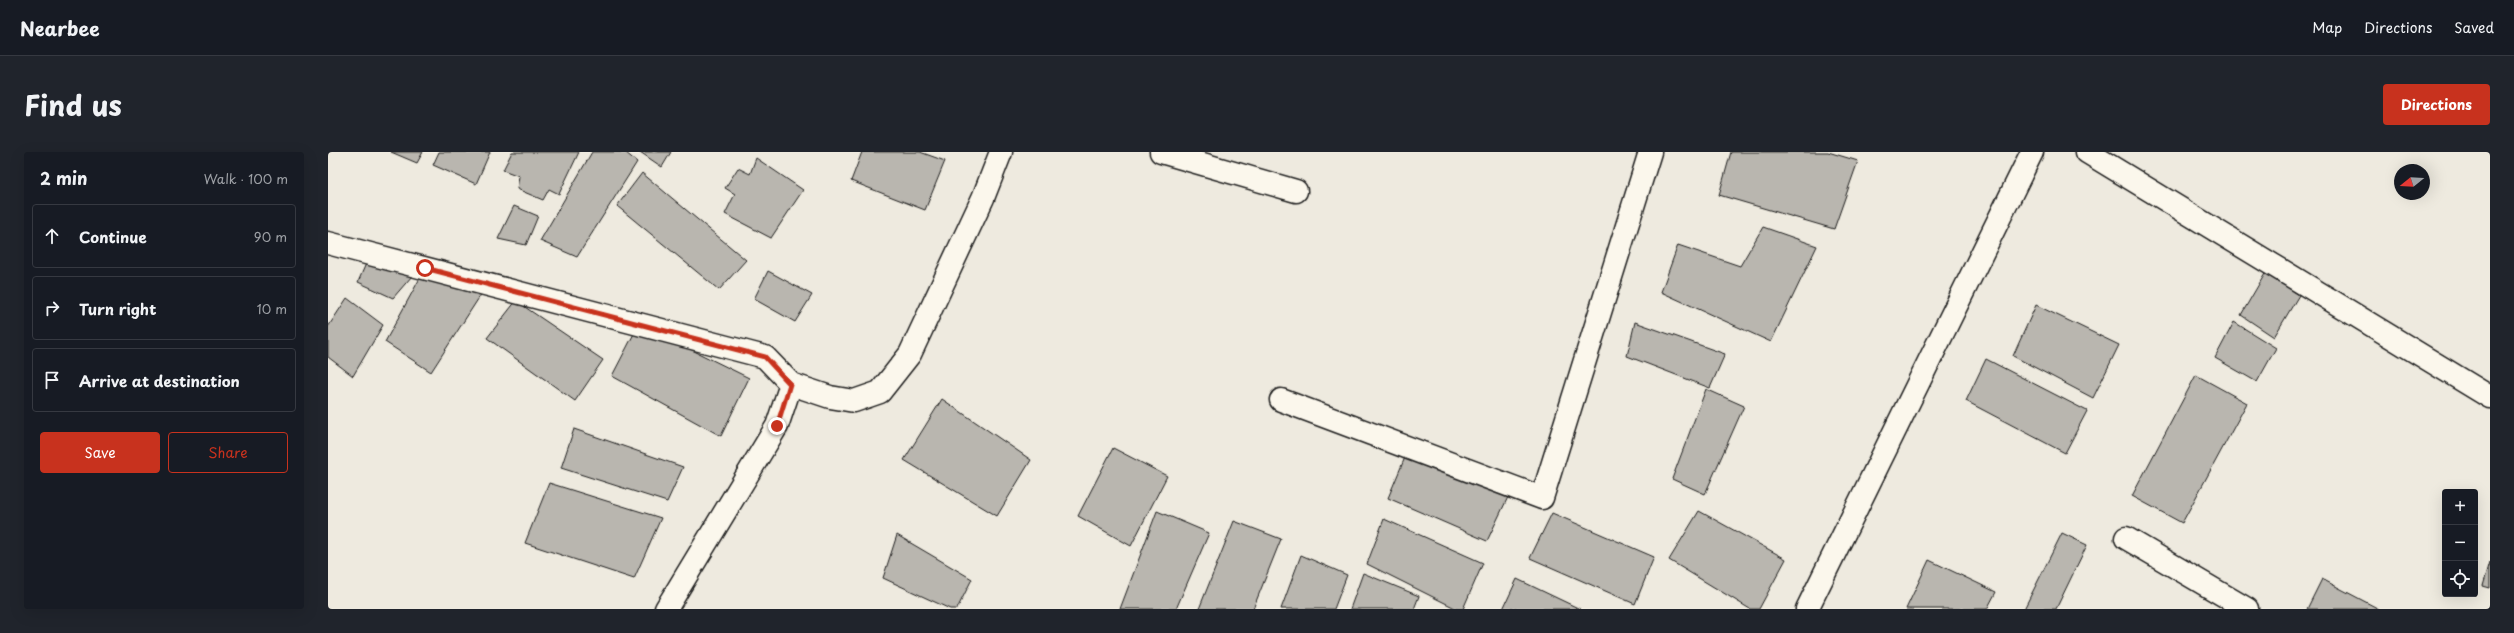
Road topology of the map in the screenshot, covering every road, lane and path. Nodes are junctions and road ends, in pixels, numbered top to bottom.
1 (1001, 152) edge
2 (1161, 152) edge
3 (1650, 152) edge
4 (2032, 152) edge
5 (2087, 152) edge
6 (1296, 191) dead end
7 (328, 243) edge
8 (790, 384) junction
9 (2490, 397) edge
10 (1281, 400) dead end
11 (2126, 538) dead end
12 (666, 609) edge
13 (1807, 609) edge
14 (2246, 609) edge

1 - 8 street
2 - 6 street
3 - 10 street
4 - 13 street
5 - 9 street
7 - 8 street
8 - 12 street
11 - 14 street

